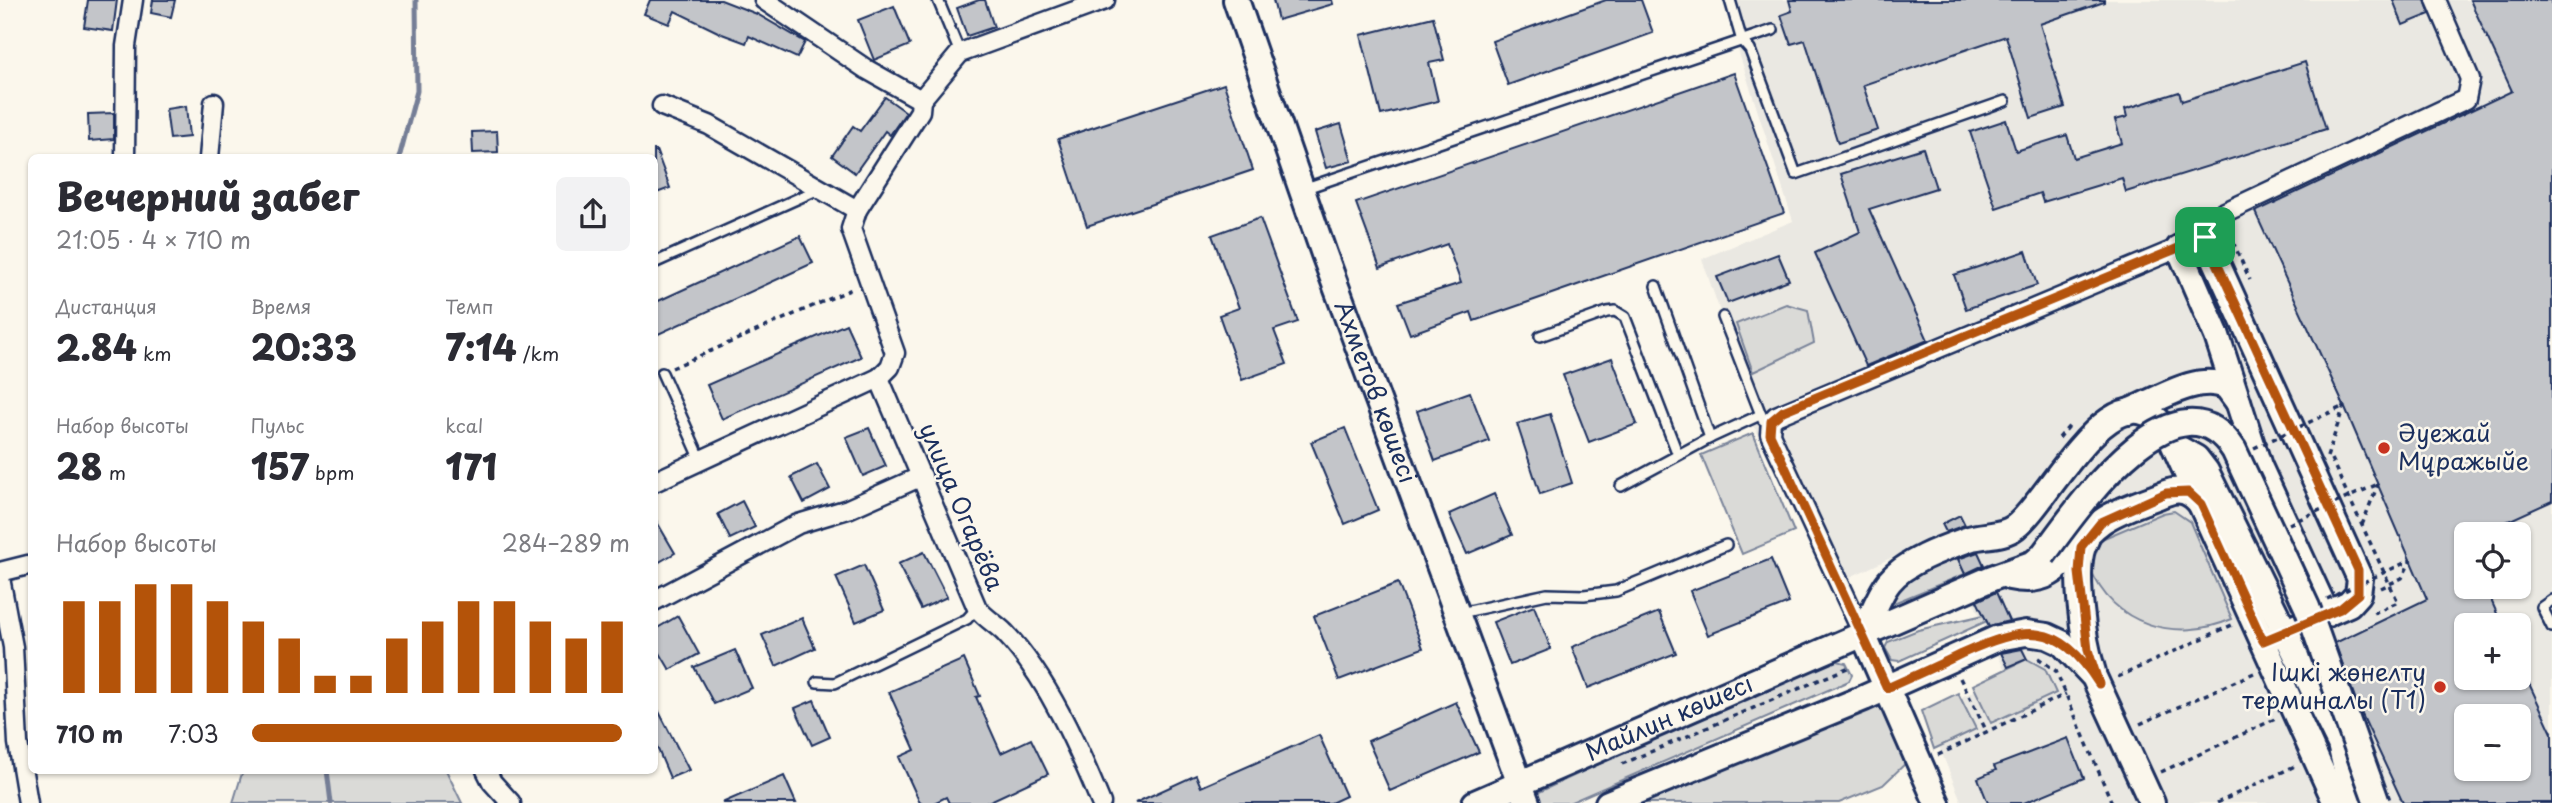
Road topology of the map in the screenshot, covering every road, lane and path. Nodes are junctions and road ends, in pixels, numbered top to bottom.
1 (133, 0) edge
2 (764, 0) edge
3 (938, 0) edge
4 (1105, 0) edge
5 (1236, 0) edge
6 (1731, 0) edge
7 (2436, 0) edge
8 (1773, 30) dead end
9 (1742, 40) junction
10 (960, 53) junction
11 (921, 100) junction
12 (2005, 102) dead end
13 (214, 103) dead end
14 (662, 106) dead end
15 (125, 154) edge
16 (209, 154) edge
17 (819, 189) junction
18 (1302, 189) junction
19 (857, 210) junction
20 (2205, 237) junction
21 (2179, 248) junction
22 (658, 261) edge
23 (869, 281) junction
24 (1656, 286) dead end
25 (1723, 317) dead end
26 (1540, 336) dead end
27 (662, 373) joint
28 (879, 378) junction
29 (2239, 406) junction
30 (2344, 406) dead end
31 (2124, 414) junction
32 (1760, 415) junction
33 (2074, 421) dead end
34 (1770, 434) junction
35 (1710, 438) junction
36 (2057, 440) dead end
37 (2248, 443) dead end
38 (2175, 447) junction
39 (2251, 449) dead end
40 (1678, 455) junction
41 (701, 460) junction
42 (2326, 461) dead end
43 (922, 476) junction
44 (658, 480) edge
45 (1621, 486) dead end
46 (2201, 504) junction
47 (2272, 531) junction
48 (2358, 534) dead end
49 (2088, 536) junction
50 (1726, 545) dead end
51 (28, 565) edge
52 (0, 572) edge
53 (0, 578) edge
54 (1992, 578) junction
55 (2379, 589) dead end
56 (658, 599) edge
57 (2552, 600) edge
58 (977, 608) junction
59 (2317, 611) junction
60 (1455, 614) junction
61 (2240, 621) dead end
62 (2552, 628) edge
63 (1863, 634) junction
64 (2274, 636) junction
65 (2030, 656) dead end
66 (1852, 666) dead end
67 (2262, 670) dead end
68 (1971, 673) dead end
69 (1960, 678) junction
70 (817, 682) dead end
71 (1949, 682) dead end
72 (2106, 682) junction
73 (1887, 688) junction
74 (2066, 694) junction
75 (2282, 716) dead end
76 (2134, 727) dead end
77 (1987, 732) junction
78 (1928, 760) dead end
79 (2302, 763) dead end
80 (1616, 767) dead end
81 (488, 774) edge
82 (2156, 774) dead end
83 (1523, 793) edge
84 (28, 803) edge
85 (512, 803) edge
86 (1101, 803) edge
87 (1475, 803) edge
88 (1608, 803) edge
89 (1937, 803) edge
90 (2112, 803) edge
91 (2152, 803) edge
92 (2217, 803) edge
93 (2336, 803) edge
94 (2354, 803) edge
95 (2377, 803) edge

1 - 15 street
2 - 11 street
3 - 10 lane
4 - 10 street
5 - 18 street, Ахметов көшесі
6 - 9 lane
7 - 20 street
8 - 9 lane
9 - 12 lane
9 - 18 lane
10 - 11 street
11 - 19 street
13 - 16 street
14 - 17 street
17 - 19 street
17 - 22 lane
18 - 60 street, Ахметов көшесі
19 - 23 street
20 - 21 street
20 - 59 street
21 - 29 street
21 - 34 street
23 - 27 path
23 - 28 street
24 - 35 lane
25 - 32 lane
26 - 40 lane
27 - 41 lane
28 - 41 street
28 - 43 street, улица Огарёва
29 - 31 street
29 - 59 street
30 - 42 path
31 - 38 street
31 - 63 street
32 - 34 lane
32 - 35 lane
33 - 36 path
34 - 63 street
35 - 40 lane
37 - 39 path, bridge
38 - 46 street
38 - 64 street
40 - 45 lane
41 - 44 street
43 - 56 street
43 - 58 street, улица Огарёва
46 - 49 street
46 - 64 street
47 - 48 path, bridge
47 - 54 street, Майлин көшесі, bridge
47 - 59 street, bridge
49 - 54 street
49 - 72 street
50 - 60 lane
51 - 52 street
53 - 84 street
54 - 63 street, Майлин көшесі
55 - 59 path, bridge
57 - 62 lane
58 - 70 lane
58 - 86 street, улица Огарёва
59 - 64 street
59 - 95 street, bridge
60 - 83 street, Ахметов көшесі
61 - 72 path
63 - 73 street
63 - 83 street, Майлин көшесі
64 - 93 street
64 - 94 street
65 - 74 path
66 - 80 path
67 - 76 path
68 - 69 path
69 - 71 path
69 - 77 path
72 - 73 street
72 - 91 street
73 - 88 street
73 - 89 street
74 - 77 path
74 - 90 path
75 - 82 path
77 - 78 path
79 - 92 path
81 - 85 street
83 - 87 street, Майлин көшесі

